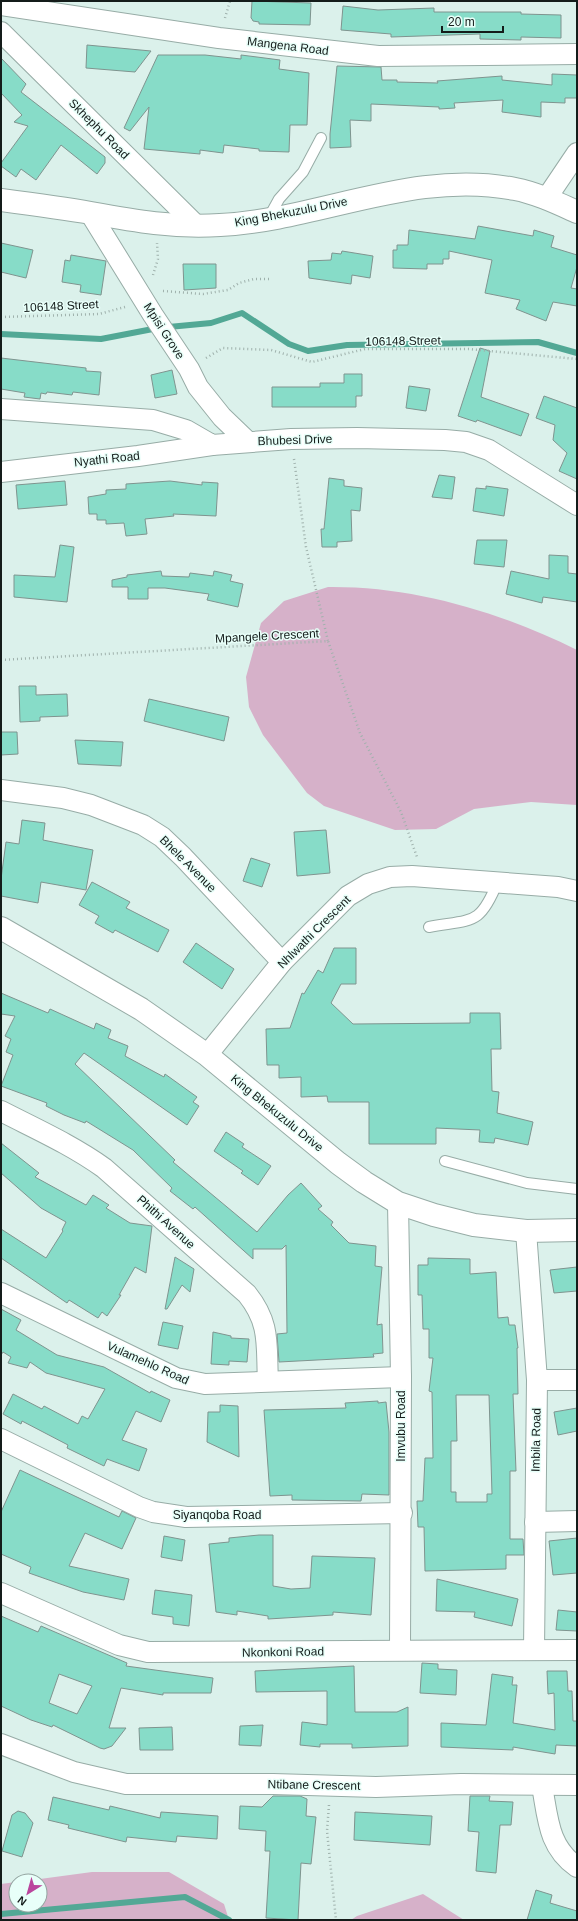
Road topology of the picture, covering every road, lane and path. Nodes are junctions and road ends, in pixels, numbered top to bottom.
1 (1, 5) edge
2 (1, 32) edge
3 (577, 54) edge
4 (321, 138) dead end
5 (577, 154) edge
6 (546, 198) junction
7 (1, 200) edge
8 (577, 212) edge
9 (90, 213) junction
10 (268, 219) junction
11 (154, 224) junction
12 (197, 226) junction
13 (271, 279) dead end
14 (149, 302) junction
15 (1, 317) edge
16 (577, 359) edge
17 (190, 369) junction
18 (1, 409) edge
19 (291, 439) junction
20 (247, 441) junction
21 (212, 445) junction
22 (1, 472) edge
23 (577, 505) edge
24 (328, 641) junction
25 (1, 660) edge
26 (1, 790) edge
27 (424, 876) junction
28 (498, 881) junction
29 (577, 891) edge
30 (429, 927) dead end
31 (1, 928) edge
32 (282, 962) junction
33 (207, 1055) junction
34 (1, 1111) edge
35 (445, 1161) dead end
36 (577, 1189) edge
37 (398, 1203) junction
38 (577, 1230) edge
39 (526, 1231) junction
40 (1, 1293) edge
41 (402, 1377) junction
42 (536, 1380) junction
43 (577, 1380) edge
44 (268, 1381) junction
45 (1, 1439) edge
46 (402, 1513) junction
47 (577, 1521) edge
48 (535, 1522) junction
49 (1, 1593) edge
50 (400, 1650) junction
51 (534, 1650) junction
52 (577, 1650) edge
53 (1, 1744) edge
54 (577, 1785) edge
55 (319, 1786) junction
56 (542, 1786) junction
57 (577, 1867) edge
58 (336, 1920) edge

1 - 3 street, Mangena Road
2 - 12 street, Skhephu Road
4 - 10 lane
5 - 6 street
6 - 8 street, King Bhekuzulu Drive
6 - 10 street, King Bhekuzulu Drive
7 - 9 street, King Bhekuzulu Drive
9 - 11 street, King Bhekuzulu Drive
9 - 14 street, Mpisi Grove
10 - 12 street, King Bhekuzulu Drive
11 - 12 street, King Bhekuzulu Drive
11 - 14 path
13 - 14 path, 106148 Street
14 - 15 path, 106148 Street
14 - 17 street, Mpisi Grove
16 - 17 path, 106148 Street
17 - 20 street, Mpisi Grove
18 - 21 street
19 - 20 street, Bhubesi Drive
19 - 23 street, Bhubesi Drive
19 - 24 path
20 - 21 street, Bhubesi Drive
21 - 22 street, Nyathi Road
24 - 25 path, Mpangele Crescent
24 - 27 path, Mpangele Crescent
26 - 32 street, Bhele Avenue
27 - 28 street, Nhlwathi Crescent
27 - 32 street, Nhlwathi Crescent
28 - 29 street, Nhlwathi Crescent
28 - 30 lane
31 - 33 street, King Bhekuzulu Drive
32 - 33 street, Nhlwathi Crescent
33 - 37 street, King Bhekuzulu Drive
34 - 44 street, Phithi Avenue
35 - 36 lane
37 - 39 street, King Bhekuzulu Drive
37 - 41 street, Imvubu Road
38 - 39 street, King Bhekuzulu Drive
39 - 42 street, Imbila Road
40 - 44 street, Vulamehlo Road
41 - 44 street, Vulamehlo Road
41 - 46 street, Imvubu Road
42 - 43 street
42 - 48 street, Imbila Road
45 - 46 street, Siyanqoba Road
46 - 50 street, Imvubu Road
47 - 48 street
48 - 51 street, Imbila Road
49 - 50 street, Nkonkoni Road
50 - 51 street, Nkonkoni Road
51 - 52 street, Nkonkoni Road
53 - 55 street, Ntibane Crescent
54 - 56 street, Ntibane Crescent
55 - 56 street, Ntibane Crescent
55 - 58 path
56 - 57 street

